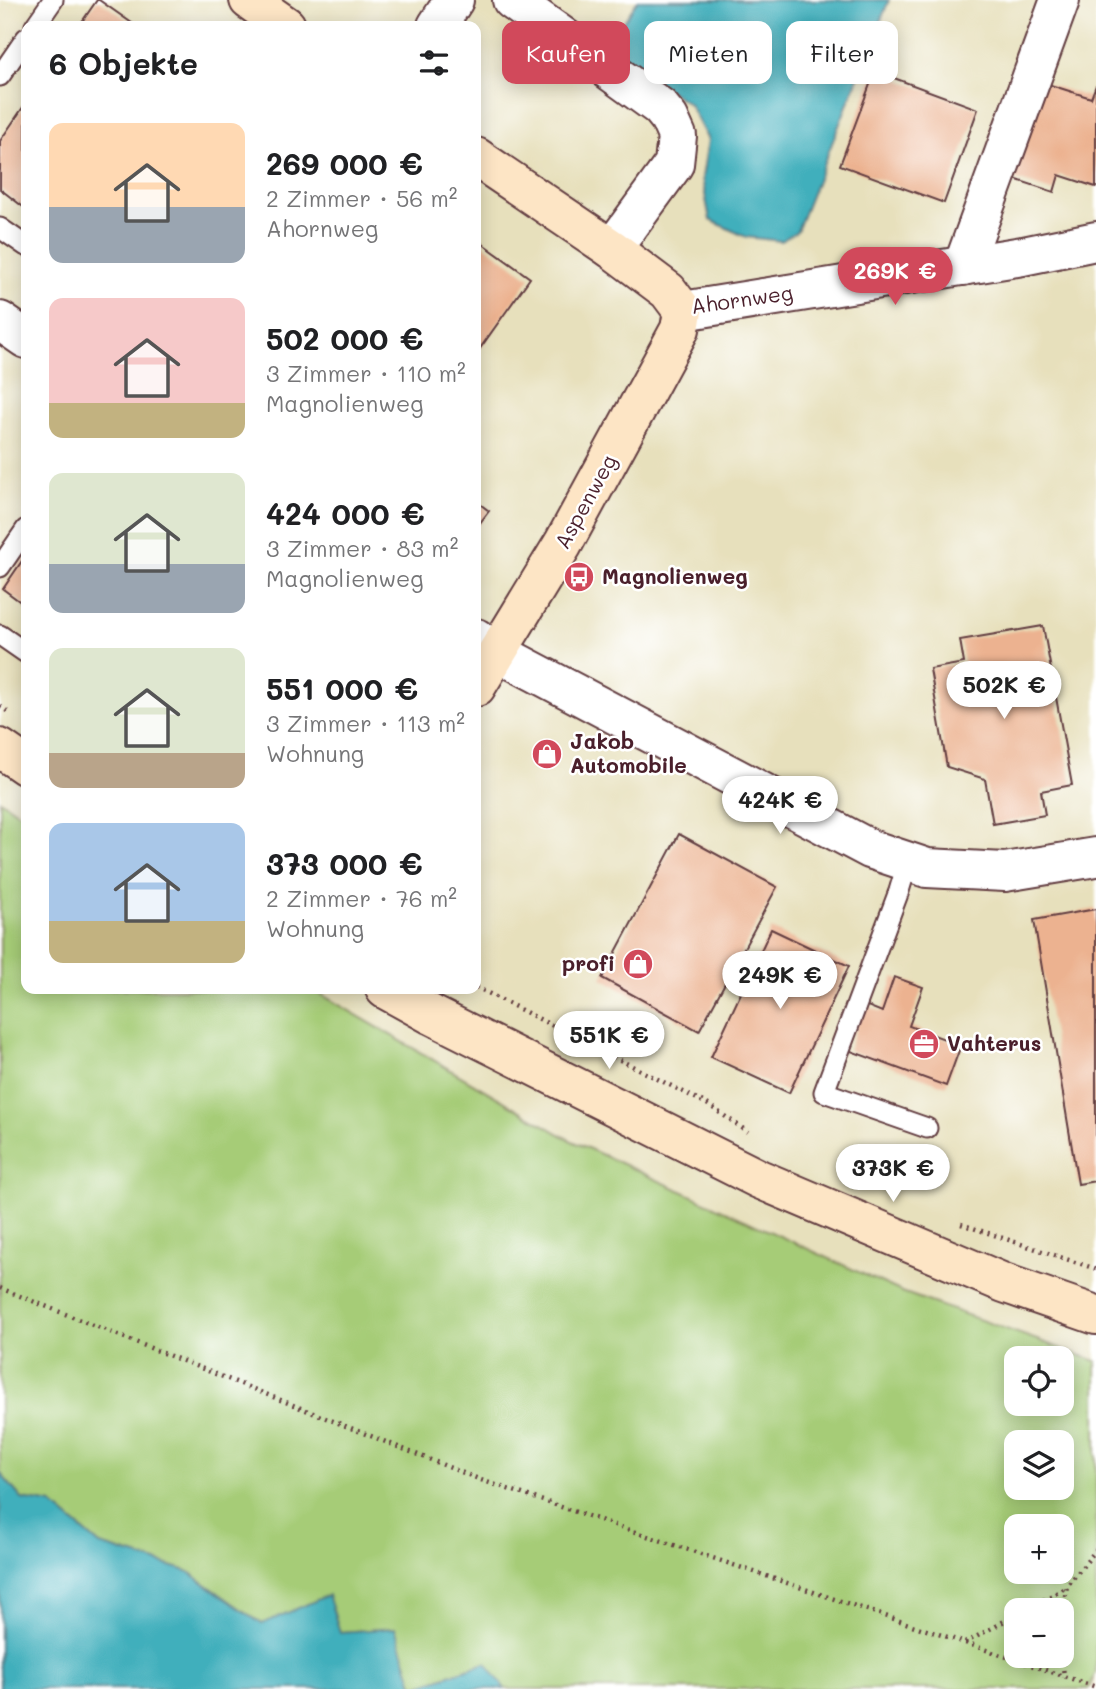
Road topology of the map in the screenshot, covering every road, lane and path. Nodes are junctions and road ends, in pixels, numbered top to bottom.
1 (53, 0) edge
2 (249, 0) edge
3 (454, 0) edge
4 (512, 0) edge
5 (1060, 0) edge
6 (38, 21) edge
7 (279, 21) edge
8 (440, 21) edge
9 (21, 45) edge
10 (0, 76) edge
11 (481, 160) edge
12 (0, 228) edge
13 (1096, 241) edge
14 (21, 243) edge
15 (612, 250) junction
16 (963, 266) junction
17 (682, 311) junction
18 (0, 321) edge
19 (21, 336) edge
20 (21, 536) edge
21 (0, 567) edge
22 (0, 635) edge
23 (486, 645) edge
24 (21, 650) edge
25 (481, 666) edge
26 (0, 748) edge
27 (21, 763) edge
28 (1096, 857) edge
29 (908, 861) junction
30 (481, 991) edge
31 (399, 994) edge
32 (422, 1002) edge
33 (928, 1128) dead end
34 (758, 1139) dead end
35 (952, 1221) dead end
36 (1096, 1269) edge
37 (0, 1288) edge
38 (1096, 1315) edge
39 (1096, 1550) edge
40 (1068, 1586) junction
41 (1046, 1598) edge
42 (1065, 1598) edge
43 (1004, 1622) edge
44 (964, 1644) junction
45 (1063, 1668) edge
46 (1064, 1676) junction
47 (1096, 1687) edge

1 - 6 lane
2 - 7 main road
3 - 8 street
4 - 15 street
5 - 16 street
9 - 10 lane
11 - 15 main road, Ahornweg
12 - 14 lane
13 - 16 street, Ahornweg
15 - 17 main road, Ahornweg
16 - 17 street, Ahornweg
17 - 23 main road, Aspenweg
18 - 19 street
20 - 21 lane
22 - 24 lane
23 - 25 main road, Aspenweg
23 - 29 street
26 - 27 main road
28 - 29 street
29 - 33 lane
30 - 34 path
31 - 32 main road
32 - 38 main road
35 - 36 path
37 - 44 path
39 - 40 path
40 - 41 path
40 - 42 path
43 - 44 path
44 - 46 path
45 - 46 path
46 - 47 path

